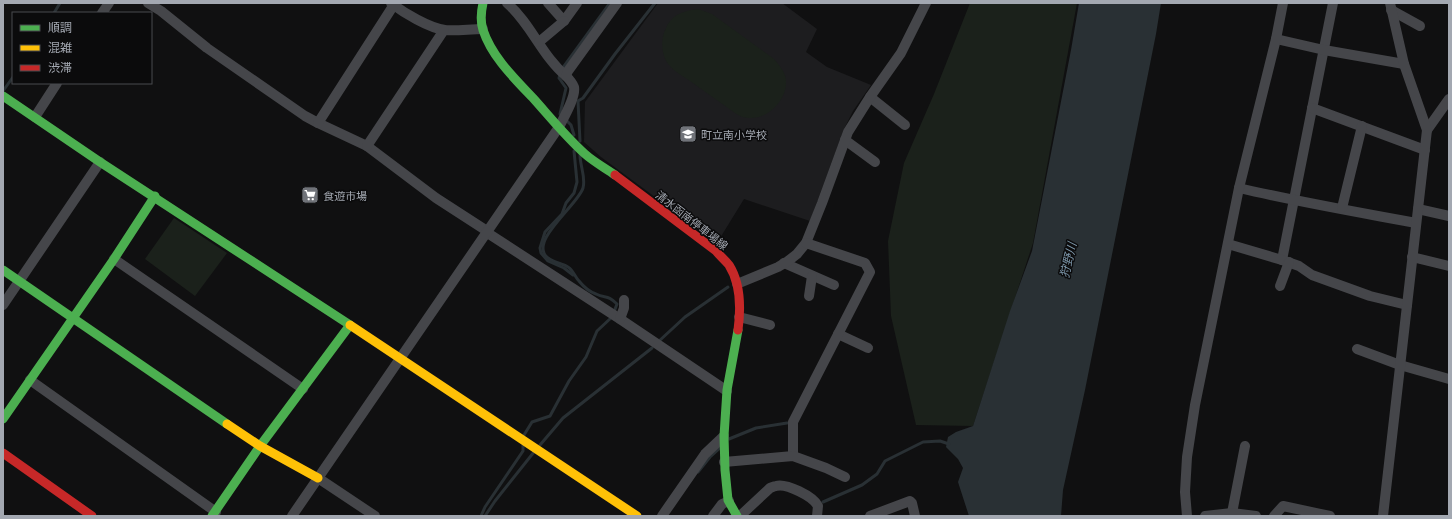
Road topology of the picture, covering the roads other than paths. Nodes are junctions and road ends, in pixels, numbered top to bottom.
1 (109, 3) edge
2 (148, 3) edge
3 (483, 3) edge
4 (508, 3) edge
5 (548, 3) edge
6 (577, 3) edge
7 (617, 3) edge
8 (926, 3) edge
9 (1283, 3) edge
10 (1333, 3) edge
11 (393, 4) edge
12 (1390, 7) edge
13 (103, 12) edge
14 (564, 21) junction
15 (1420, 26) dead end
16 (483, 29) junction
17 (444, 30) junction
18 (1276, 39) junction
19 (539, 42) junction
20 (1324, 50) junction
21 (1404, 64) junction
22 (566, 76) junction
23 (56, 84) edge
24 (3, 96) edge
25 (870, 97) junction
26 (1449, 99) edge
27 (1312, 108) junction
28 (35, 117) junction
29 (318, 124) junction
30 (905, 125) dead end
31 (1362, 126) junction
32 (559, 127) junction
33 (1427, 130) junction
34 (845, 140) junction
35 (367, 146) junction
36 (1425, 150) junction
37 (100, 162) junction
38 (875, 162) dead end
39 (1239, 188) junction
40 (155, 196) junction
41 (1295, 201) junction
42 (1342, 208) junction
43 (1418, 208) junction
44 (1449, 216) edge
45 (1416, 223) junction
46 (486, 231) junction
47 (806, 242) junction
48 (1228, 244) junction
49 (1412, 257) junction
50 (114, 258) junction
51 (1286, 261) junction
52 (784, 263) junction
53 (1449, 266) edge
54 (3, 270) edge
55 (812, 276) junction
56 (20, 281) junction
57 (737, 284) junction
58 (834, 286) dead end
59 (1280, 286) dead end
60 (809, 296) dead end
61 (624, 300) dead end
62 (3, 305) edge
63 (1407, 305) junction
64 (74, 317) junction
65 (739, 317) junction
66 (620, 319) junction
67 (350, 325) junction
68 (770, 325) dead end
69 (838, 334) junction
70 (868, 348) dead end
71 (1358, 349) dead end
72 (400, 358) junction
73 (1400, 365) junction
74 (1449, 379) edge
75 (30, 380) junction
76 (304, 389) junction
77 (726, 390) junction
78 (3, 419) edge
79 (724, 436) junction
80 (260, 446) junction
81 (1245, 446) dead end
82 (3, 453) edge
83 (793, 456) junction
84 (724, 462) junction
85 (845, 477) dead end
86 (318, 478) junction
87 (729, 500) junction
88 (1232, 513) junction
89 (214, 514) edge
90 (92, 516) edge
91 (292, 516) edge
92 (375, 516) edge
93 (637, 516) edge
94 (662, 516) edge
95 (713, 516) edge
96 (737, 516) edge
97 (740, 516) edge
98 (817, 516) edge
99 (870, 516) edge
100 (915, 516) edge
101 (1187, 516) edge
102 (1205, 516) edge
103 (1256, 516) edge
104 (1274, 516) edge
105 (1330, 516) edge
106 (1383, 516) edge

1 - 13 street
2 - 29 street
3 - 16 street, 清水函南停車場線
4 - 19 street
5 - 14 street
6 - 14 street
7 - 22 street
8 - 25 street
9 - 18 street
10 - 20 street
11 - 17 street
11 - 29 street
12 - 15 street
12 - 21 street
14 - 19 street
16 - 17 street
16 - 32 street, 清水函南停車場線
17 - 35 street
18 - 20 street
18 - 39 street
19 - 22 street
20 - 21 street
20 - 27 street
21 - 33 street
22 - 32 street
23 - 28 street
24 - 28 street
25 - 30 street
25 - 34 street
26 - 33 street
27 - 31 street
27 - 41 street
28 - 37 street
29 - 35 street
31 - 36 street
31 - 42 street
32 - 46 street
32 - 57 street, 清水函南停車場線
33 - 36 street
34 - 38 street
34 - 47 street
35 - 46 street
36 - 43 street
37 - 40 street
37 - 56 street
39 - 41 street
39 - 48 street
40 - 50 street
40 - 67 street
41 - 42 street
41 - 51 street
42 - 45 street
43 - 44 street
43 - 45 street
45 - 49 street
46 - 66 street
46 - 72 street
47 - 52 street
47 - 69 street
48 - 51 street
48 - 101 street
49 - 53 street
49 - 63 street
50 - 64 street
50 - 76 street
51 - 59 street
51 - 63 street
52 - 55 street
52 - 57 street
54 - 56 street
55 - 58 street
55 - 60 street
56 - 62 street
56 - 64 street
57 - 65 street, 清水函南停車場線
61 - 66 street
63 - 73 street
64 - 75 street
64 - 80 street
65 - 68 street
65 - 77 street, 清水函南停車場線
66 - 77 street
67 - 72 street
67 - 76 street
69 - 70 street
69 - 83 street
71 - 73 street
72 - 86 street
72 - 93 street
73 - 74 street
73 - 106 street
75 - 78 street
75 - 89 street
76 - 80 street
77 - 79 street, 清水函南停車場線
79 - 84 street, 清水函南停車場線
79 - 94 street
80 - 86 street
80 - 89 street
81 - 88 street
82 - 90 street
83 - 84 street
83 - 85 street
84 - 87 street, 清水函南停車場線
86 - 91 street
86 - 92 street
87 - 95 street
87 - 96 street, 清水函南停車場線
88 - 102 street
88 - 103 street
97 - 98 street
99 - 100 street
104 - 105 street

